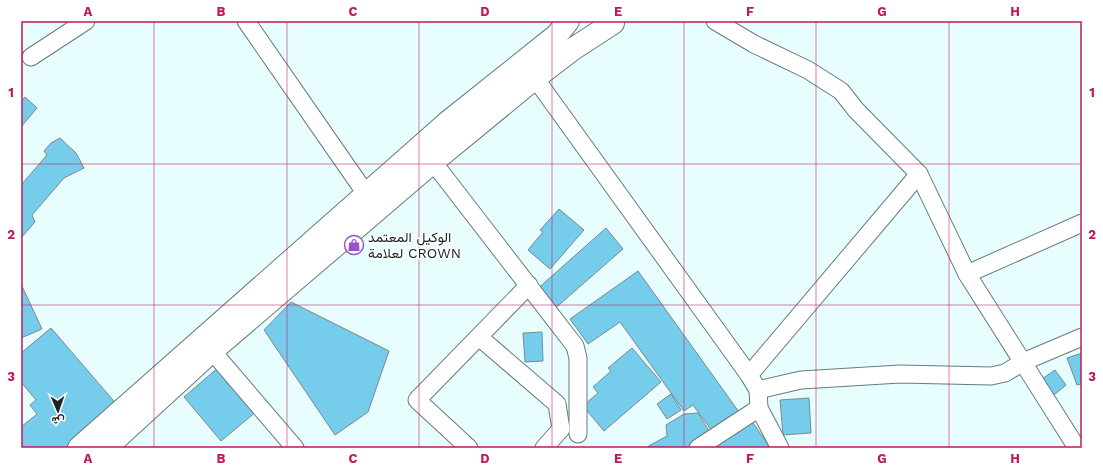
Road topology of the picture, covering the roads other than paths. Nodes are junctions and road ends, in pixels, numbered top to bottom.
1 (86, 21) edge
2 (246, 21) edge
3 (568, 21) edge
4 (715, 21) edge
5 (609, 22) edge
6 (32, 58) dead end
7 (535, 78) junction
8 (433, 162) junction
9 (920, 174) junction
10 (371, 202) junction
11 (1082, 223) edge
12 (968, 274) junction
13 (529, 284) junction
14 (479, 336) junction
15 (1082, 337) edge
16 (212, 351) junction
17 (1023, 362) junction
18 (754, 382) junction
19 (759, 408) junction
20 (578, 434) dead end
21 (79, 448) edge
22 (106, 448) edge
23 (296, 448) edge
24 (469, 448) edge
25 (544, 448) edge
26 (698, 448) edge
27 (780, 448) edge
28 (1077, 448) edge

1 - 6 street
2 - 10 street
3 - 10 main road
4 - 9 street
5 - 7 main road
7 - 8 main road
7 - 18 street
8 - 10 main road
8 - 13 street
9 - 12 street
9 - 18 street
10 - 16 main road
10 - 21 main road
11 - 12 street
12 - 17 street
13 - 14 street
13 - 20 street
14 - 24 street
14 - 25 street
15 - 17 street
16 - 22 main road
16 - 23 street
17 - 18 street
17 - 28 street
18 - 19 street
19 - 26 street
19 - 27 street

